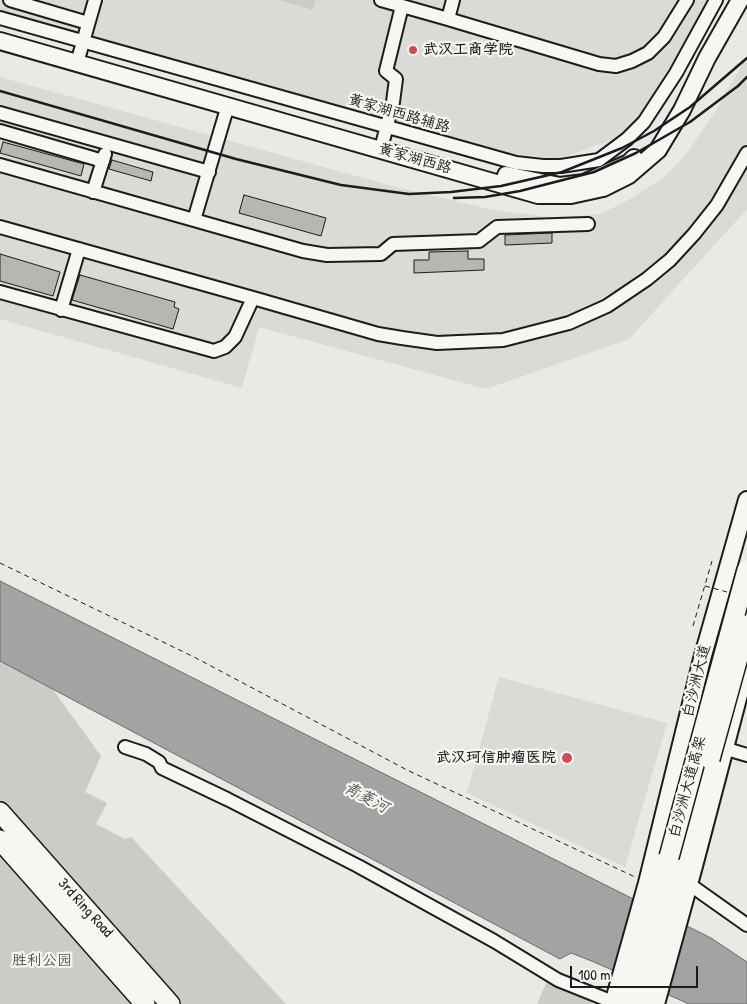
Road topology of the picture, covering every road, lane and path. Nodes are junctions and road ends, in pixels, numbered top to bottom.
1 (10, 0) edge
2 (95, 0) edge
3 (380, 0) edge
4 (453, 0) edge
5 (687, 0) edge
6 (716, 0) edge
7 (727, 0) edge
8 (740, 0) edge
9 (402, 6) junction
10 (0, 18) edge
11 (448, 19) junction
12 (88, 23) junction
13 (0, 31) edge
14 (0, 41) edge
15 (80, 53) junction
16 (228, 105) junction
17 (0, 114) edge
18 (54, 128) junction
19 (0, 131) edge
20 (384, 134) junction
21 (108, 144) junction
22 (49, 145) junction
23 (747, 153) edge
24 (103, 161) junction
25 (0, 165) edge
26 (209, 172) junction
27 (94, 192) junction
28 (194, 220) junction
29 (588, 224) dead end
30 (0, 227) edge
31 (79, 249) junction
32 (0, 292) edge
33 (253, 298) junction
34 (62, 310) junction
35 (746, 502) edge
36 (712, 561) dead end
37 (0, 562) edge
38 (747, 570) edge
39 (705, 586) junction
40 (730, 593) dead end
41 (747, 625) edge
42 (693, 626) dead end
43 (747, 664) edge
44 (683, 736) junction
45 (125, 747) dead end
46 (724, 748) junction
47 (747, 755) edge
48 (0, 812) edge
49 (0, 840) edge
50 (689, 884) junction
51 (646, 886) junction
52 (747, 925) edge
53 (652, 1002) edge
54 (618, 1003) edge
55 (145, 1004) edge
56 (170, 1004) edge

1 - 12 street
2 - 12 street
3 - 9 street
4 - 11 street
5 - 11 street
6 - 20 street, 黄家湖西路辅路
7 - 20 main road, 黄家湖西路
8 - 16 main road, 黄家湖西路
9 - 11 street
9 - 20 street
10 - 15 street
12 - 15 street
13 - 15 main road, 黄家湖西路
14 - 15 main road, 黄家湖西路
15 - 16 main road, 黄家湖西路
15 - 20 main road, 黄家湖西路
16 - 26 street
17 - 18 street
18 - 21 street
18 - 22 street
19 - 22 street
21 - 24 street
21 - 26 street
22 - 24 street
23 - 33 street
24 - 27 street
25 - 27 street
26 - 28 street
27 - 28 street
28 - 29 street
30 - 31 street
31 - 33 street
31 - 34 street
32 - 34 street
33 - 34 street
35 - 44 main road, 白沙洲大道
36 - 39 path
37 - 51 path
38 - 54 highway, 白沙洲大道高架, bridge
39 - 40 path, bridge
39 - 42 path
41 - 53 highway, 白沙洲大道高架, bridge
43 - 46 main road
44 - 46 street
44 - 51 main road, 白沙洲大道
45 - 54 street
46 - 47 street
46 - 50 main road
48 - 56 highway, 3rd Ring Road
49 - 55 highway, 3rd Ring Road
50 - 52 street
50 - 53 main road
51 - 54 main road, 白沙洲大道

